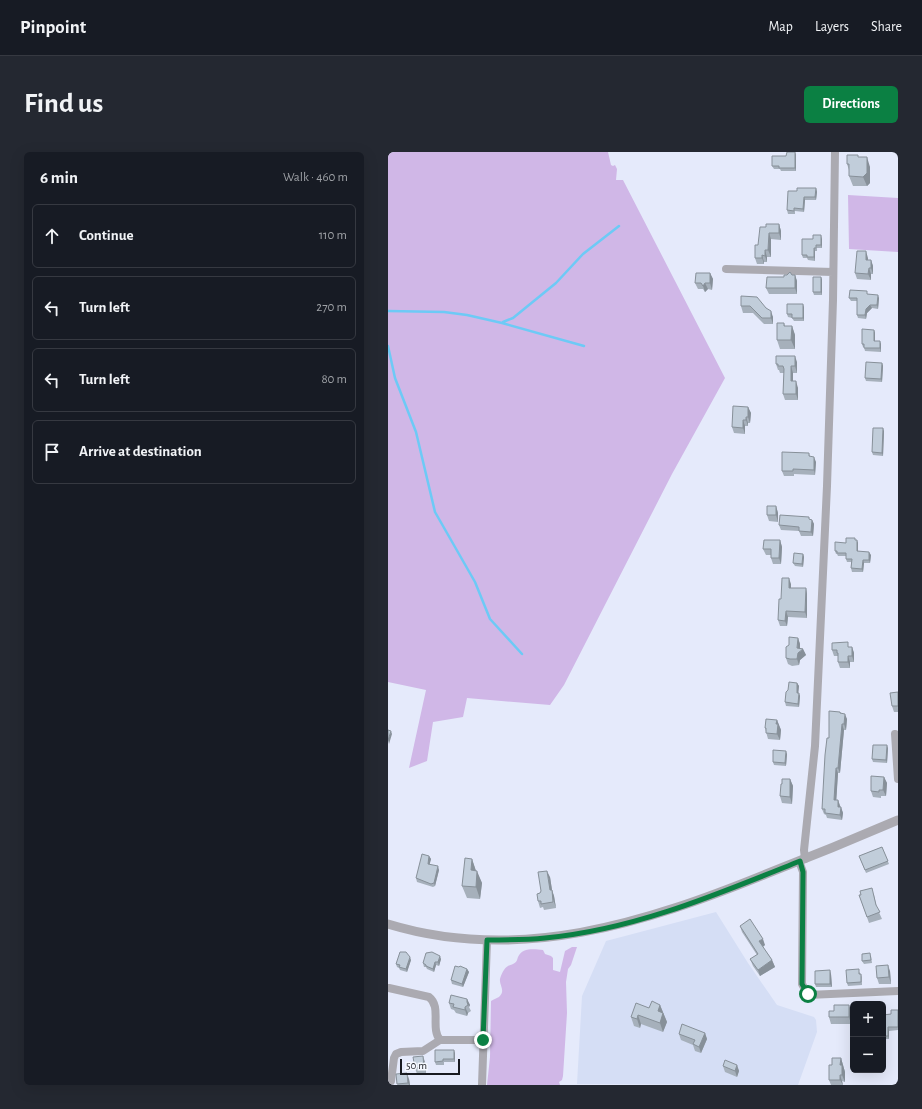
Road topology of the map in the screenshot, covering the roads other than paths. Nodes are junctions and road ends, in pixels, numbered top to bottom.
1 (835, 152) edge
2 (726, 269) dead end
3 (833, 272) junction
4 (895, 734) dead end
5 (898, 779) edge
6 (898, 820) edge
7 (802, 860) junction
8 (388, 924) edge
9 (487, 940) junction
10 (389, 988) edge
11 (898, 991) edge
12 (440, 1040) junction
13 (483, 1040) junction
14 (391, 1081) dead end
15 (482, 1085) edge

1 - 3 street
2 - 3 street
3 - 7 street
4 - 5 street
6 - 7 street
7 - 9 street
7 - 11 street
8 - 9 street
9 - 13 street
10 - 12 street
12 - 13 street
12 - 14 street
13 - 15 street

